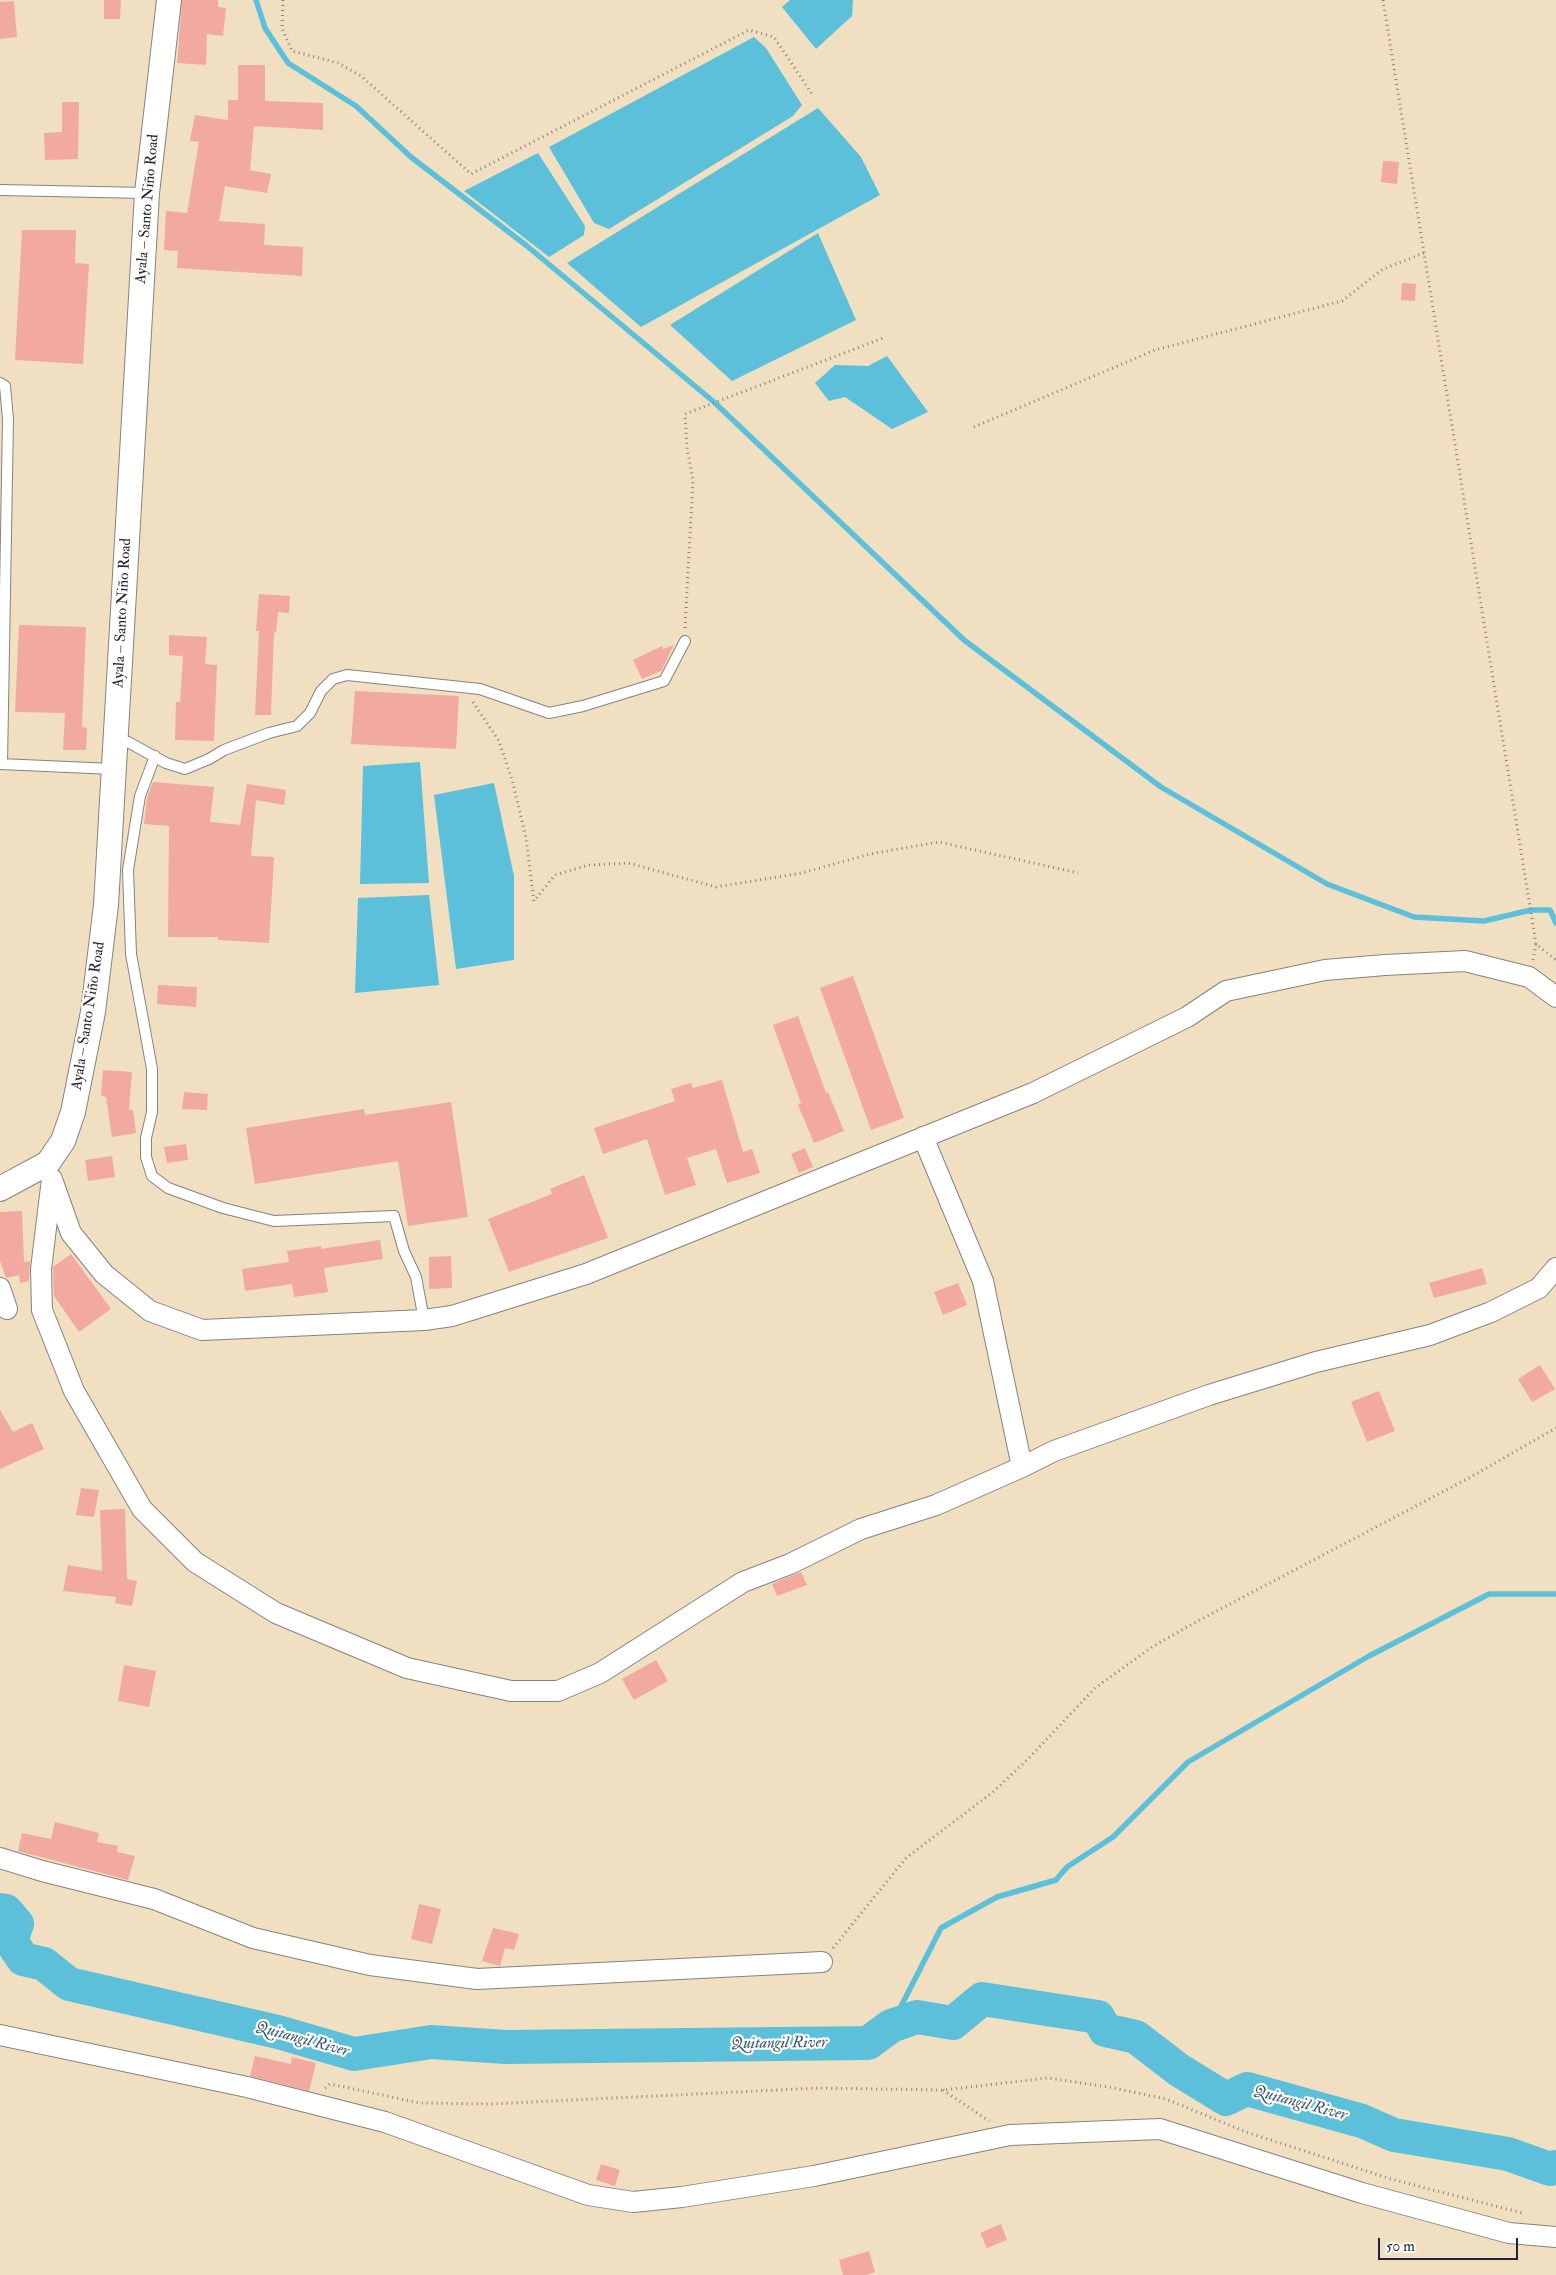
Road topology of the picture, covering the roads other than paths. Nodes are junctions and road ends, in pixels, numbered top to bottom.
1 (169, 0) edge
2 (0, 190) edge
3 (147, 193) junction
4 (0, 383) edge
5 (685, 641) road end
6 (116, 740) junction
7 (155, 756) junction
8 (1, 764) edge
9 (113, 769) junction
10 (1556, 997) edge
11 (923, 1137) junction
12 (50, 1171) junction
13 (0, 1189) edge
14 (1556, 1268) edge
15 (0, 1288) edge
16 (7, 1309) dead end
17 (424, 1320) junction
18 (1022, 1467) junction
19 (0, 1858) edge
20 (822, 1962) road end
21 (0, 2035) edge
22 (1556, 2237) edge

1 - 3 street, Ayala – Santo Niño Road
2 - 3 lane
3 - 6 street, Ayala – Santo Niño Road
4 - 8 lane
5 - 7 lane
6 - 7 lane
6 - 9 street, Ayala – Santo Niño Road
7 - 17 lane
8 - 9 lane
9 - 12 street, Ayala – Santo Niño Road
10 - 11 street
11 - 17 street
11 - 18 street
12 - 13 street, Ayala – Santo Niño Road
12 - 17 street
12 - 18 street
14 - 18 street
15 - 16 street
19 - 20 street
21 - 22 street

